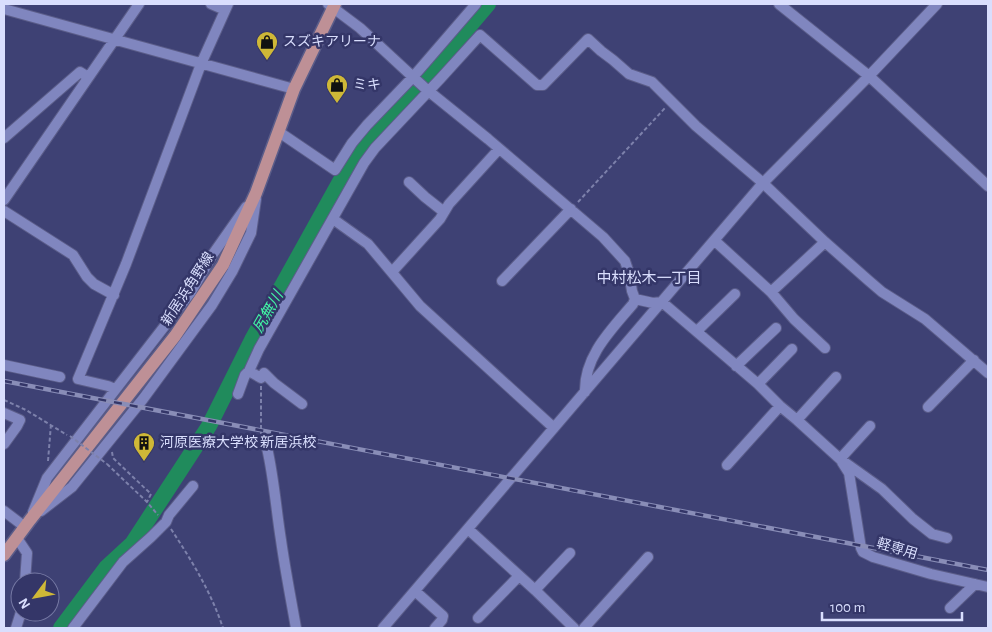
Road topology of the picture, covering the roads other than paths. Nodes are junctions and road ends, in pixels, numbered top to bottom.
1 (139, 4) edge
2 (211, 4) edge
3 (476, 4) edge
4 (779, 4) edge
5 (937, 4) edge
6 (332, 5) edge
7 (226, 7) edge
8 (4, 9) edge
9 (115, 39) junction
10 (201, 64) junction
11 (869, 76) junction
12 (88, 77) junction
13 (414, 78) junction
14 (294, 90) junction
15 (427, 90) junction
16 (278, 132) junction
17 (4, 138) edge
18 (499, 149) junction
19 (409, 182) dead end
20 (763, 183) junction
21 (988, 186) edge
22 (256, 194) junction
23 (4, 200) edge
24 (571, 209) junction
25 (4, 211) edge
26 (444, 212) junction
27 (333, 220) junction
28 (715, 241) junction
29 (824, 242) junction
30 (392, 272) junction
31 (502, 281) dead end
32 (770, 292) junction
33 (735, 294) dead end
34 (114, 295) junction
35 (635, 299) junction
36 (662, 302) junction
37 (776, 328) dead end
38 (697, 331) junction
39 (825, 348) dead end
40 (792, 349) dead end
41 (974, 360) junction
42 (4, 365) edge
43 (736, 366) junction
44 (249, 371) junction
45 (988, 373) edge
46 (60, 377) dead end
47 (836, 377) dead end
48 (758, 384) junction
49 (115, 389) junction
50 (585, 392) junction
51 (238, 394) dead end
52 (302, 404) dead end
53 (780, 406) junction
54 (928, 407) dead end
55 (4, 413) edge
56 (798, 420) junction
57 (870, 426) dead end
58 (554, 428) junction
59 (4, 444) edge
60 (267, 448) road end
61 (840, 460) junction
62 (727, 465) dead end
63 (194, 486) dead end
64 (4, 511) edge
65 (24, 528) junction
66 (468, 530) junction
67 (947, 538) dead end
68 (570, 553) dead end
69 (4, 555) edge
70 (648, 557) dead end
71 (26, 572) edge
72 (519, 576) junction
73 (975, 584) junction
74 (988, 587) edge
75 (535, 590) junction
76 (415, 591) junction
77 (950, 608) dead end
78 (478, 618) dead end
79 (73, 628) edge
80 (296, 628) edge
81 (383, 628) edge
82 (435, 628) edge
83 (574, 628) edge
84 (584, 628) edge

1 - 9 street
2 - 7 street
3 - 13 street
4 - 11 street
5 - 11 street
6 - 13 street
6 - 14 main road, 新居浜角野線
7 - 10 street
8 - 9 street
9 - 10 street
9 - 12 street
10 - 14 street
10 - 34 street
11 - 20 street
11 - 21 street
12 - 17 street
12 - 23 street
13 - 15 street
13 - 16 street
14 - 16 main road, 新居浜角野線
15 - 18 street
15 - 20 street
15 - 27 street
16 - 22 main road, 新居浜角野線
18 - 24 street
18 - 26 street
19 - 26 street
20 - 28 street
20 - 29 street
22 - 49 street
22 - 65 main road, 新居浜角野線
24 - 31 street
24 - 35 street
25 - 34 street
26 - 30 street
27 - 30 street
27 - 44 street
28 - 32 street
28 - 36 street
29 - 32 street
29 - 41 street
30 - 58 street
32 - 39 street
33 - 38 street
34 - 49 street
35 - 36 street
35 - 50 street
36 - 38 street
36 - 50 street
37 - 43 street
38 - 43 street
40 - 48 street
41 - 45 street
41 - 54 street
42 - 46 street
43 - 48 street
44 - 51 street
44 - 52 street
47 - 56 street
48 - 53 street
49 - 65 street
50 - 58 street
53 - 56 street
53 - 62 street
55 - 59 street
56 - 61 street
57 - 61 street
58 - 66 street
60 - 80 street
61 - 67 street
61 - 73 street, 軽専用
63 - 79 street
64 - 65 street
65 - 69 main road, 新居浜角野線
65 - 71 street
66 - 72 street
66 - 76 street
68 - 75 street
70 - 84 street
72 - 75 street
72 - 78 street
73 - 74 street, 軽専用
73 - 77 street
75 - 83 street
76 - 81 street
76 - 82 street

